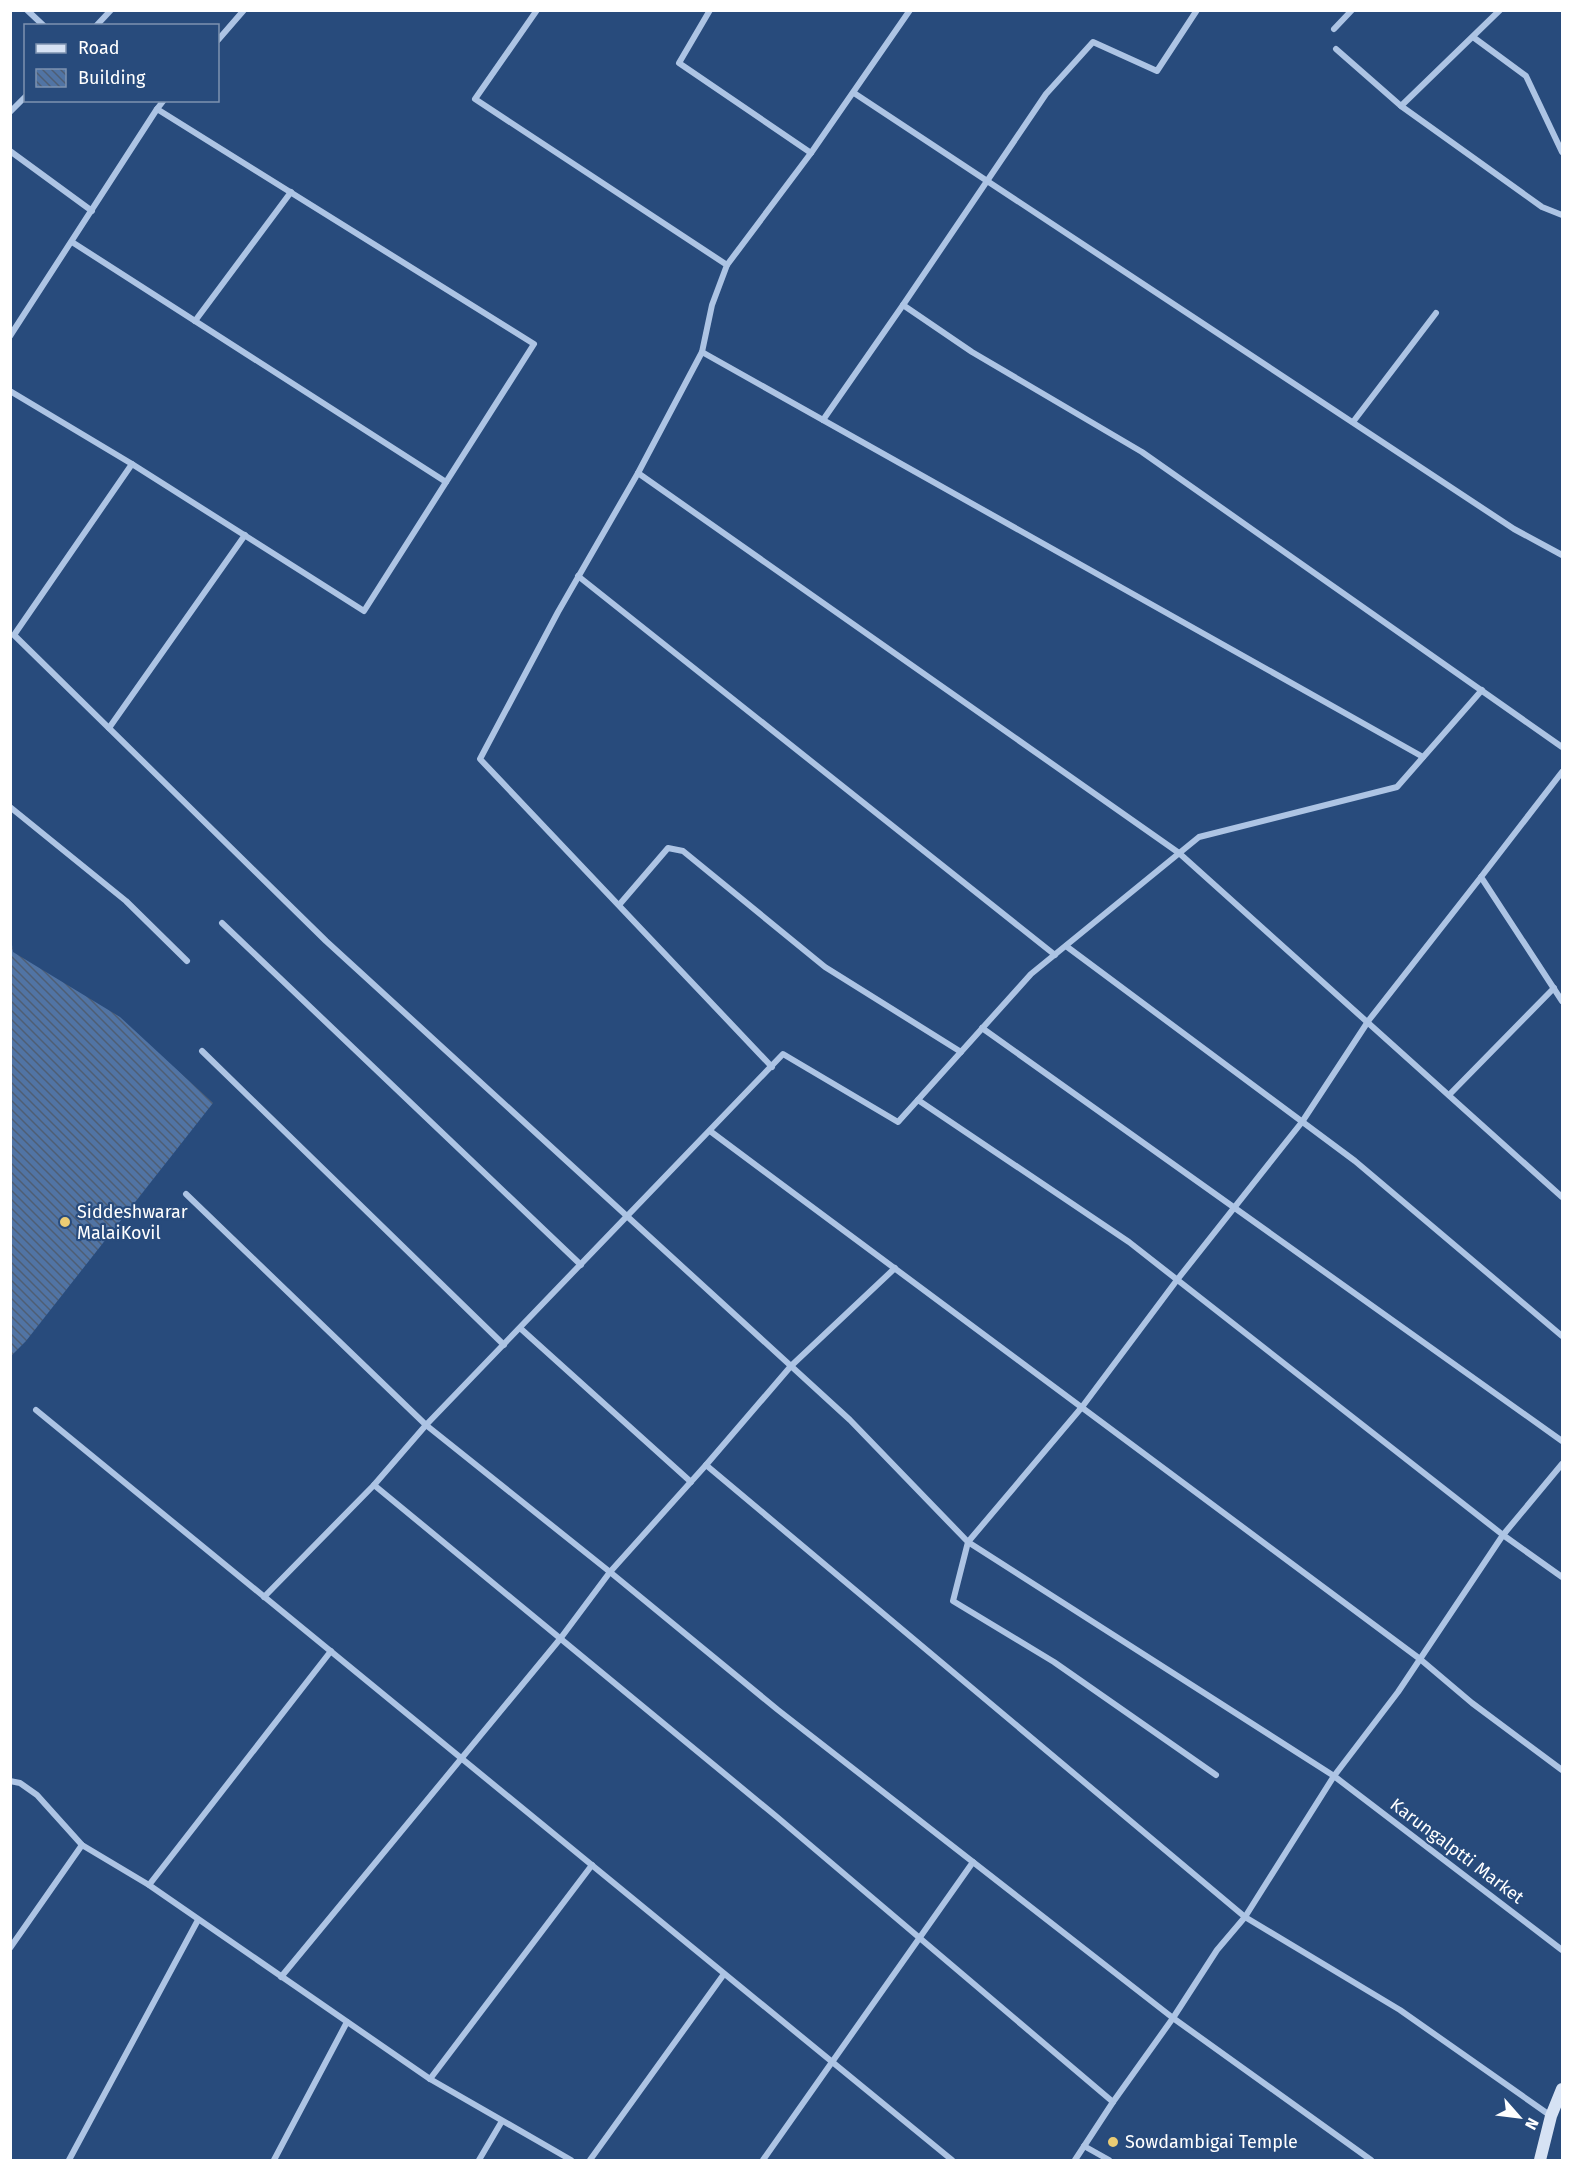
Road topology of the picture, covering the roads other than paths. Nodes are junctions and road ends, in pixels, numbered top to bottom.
1 (27, 10) edge
2 (111, 10) edge
3 (244, 10) edge
4 (537, 10) edge
5 (710, 10) edge
6 (910, 10) edge
7 (1197, 10) edge
8 (1352, 10) edge
9 (1500, 10) edge
10 (42, 24) edge
11 (98, 24) edge
12 (1334, 30) dead end
13 (1473, 37) junction
14 (219, 39) edge
15 (1336, 49) dead end
16 (854, 93) junction
17 (24, 98) edge
18 (163, 102) edge
19 (1401, 106) junction
20 (158, 109) junction
21 (10, 112) edge
22 (10, 151) edge
23 (1563, 152) edge
24 (811, 153) junction
25 (988, 181) junction
26 (291, 192) junction
27 (92, 211) junction
28 (1563, 215) edge
29 (72, 242) junction
30 (727, 265) junction
31 (903, 305) junction
32 (1436, 313) dead end
33 (195, 321) junction
34 (10, 336) edge
35 (702, 352) junction
36 (10, 391) edge
37 (823, 420) junction
38 (1353, 422) junction
39 (132, 464) junction
40 (638, 473) junction
41 (446, 482) junction
42 (245, 535) junction
43 (1563, 555) edge
44 (578, 576) junction
45 (12, 637) edge
46 (1482, 690) junction
47 (109, 728) junction
48 (1563, 747) edge
49 (1423, 758) junction
50 (1563, 772) edge
51 (10, 807) edge
52 (1179, 853) junction
53 (1481, 877) junction
54 (619, 905) junction
55 (222, 923) dead end
56 (1066, 946) junction
57 (1055, 955) junction
58 (187, 961) dead end
59 (1554, 988) junction
60 (1563, 1000) edge
61 (1368, 1022) junction
62 (982, 1028) junction
63 (202, 1051) dead end
64 (961, 1052) junction
65 (772, 1067) junction
66 (1449, 1095) junction
67 (918, 1100) junction
68 (1302, 1122) junction
69 (710, 1131) junction
70 (186, 1194) dead end
71 (1563, 1197) edge
72 (1234, 1208) junction
73 (628, 1216) junction
74 (581, 1265) junction
75 (895, 1268) junction
76 (1177, 1280) junction
77 (520, 1328) junction
78 (1563, 1336) edge
79 (504, 1345) junction
80 (791, 1366) junction
81 (1082, 1407) junction
82 (36, 1410) dead end
83 (426, 1425) junction
84 (1563, 1442) edge
85 (1563, 1464) edge
86 (706, 1465) junction
87 (691, 1482) junction
88 (374, 1485) junction
89 (1503, 1535) junction
90 (968, 1542) junction
91 (610, 1572) junction
92 (1563, 1576) edge
93 (264, 1597) junction
94 (560, 1639) junction
95 (331, 1651) junction
96 (1419, 1659) junction
97 (461, 1758) junction
98 (1563, 1770) edge
99 (1216, 1775) dead end
100 (1334, 1776) junction
101 (10, 1781) edge
102 (82, 1845) junction
103 (973, 1862) junction
104 (592, 1865) junction
105 (149, 1885) junction
106 (1245, 1917) junction
107 (198, 1920) junction
108 (920, 1938) junction
109 (10, 1948) edge
110 (1563, 1950) edge
111 (724, 1974) junction
112 (281, 1977) junction
113 (1173, 2018) junction
114 (347, 2022) junction
115 (833, 2063) junction
116 (429, 2079) junction
117 (1563, 2089) edge
118 (1113, 2102) junction
119 (1551, 2116) junction
120 (502, 2121) junction
121 (1084, 2146) junction
122 (69, 2160) edge
123 (274, 2160) edge
124 (479, 2160) edge
125 (571, 2160) edge
126 (590, 2160) edge
127 (763, 2160) edge
128 (952, 2160) edge
129 (1075, 2160) edge
130 (1109, 2160) edge
131 (1371, 2160) edge
132 (1540, 2160) edge

1 - 10 street
2 - 11 street
3 - 14 street
4 - 30 street
5 - 24 street
6 - 16 street
7 - 25 street
8 - 12 street
9 - 13 street
13 - 19 street
13 - 23 street
15 - 19 street
16 - 24 street
16 - 25 street
17 - 21 street
18 - 20 street
19 - 28 street
20 - 26 street
20 - 27 street
22 - 27 street
24 - 30 street
25 - 31 street
25 - 38 street
26 - 33 street
26 - 41 street
27 - 29 street
29 - 33 street
29 - 34 street
30 - 35 street
31 - 37 street
31 - 46 street
32 - 38 street
33 - 41 street
35 - 37 street
35 - 40 street
36 - 39 street
37 - 49 street
38 - 43 street
39 - 42 street
39 - 45 street
40 - 44 street
40 - 52 street
41 - 42 street
42 - 47 street
44 - 54 street
44 - 57 street
45 - 47 street, Karungalptti Market
46 - 48 street
46 - 49 street
47 - 73 street, Karungalptti Market
49 - 52 street
50 - 53 street
51 - 58 street
52 - 56 street
52 - 61 street
53 - 59 street
53 - 61 street
54 - 64 street
54 - 65 street
55 - 74 street
56 - 57 street
56 - 68 street
57 - 62 street
59 - 60 street
59 - 66 street
61 - 66 street
61 - 68 street
62 - 64 street
62 - 72 street
63 - 79 street
64 - 67 street
65 - 67 street
65 - 69 street
66 - 71 street
67 - 76 street
68 - 72 street
68 - 78 street
69 - 73 street
69 - 75 street
70 - 83 street
72 - 76 street
72 - 84 street
73 - 74 street
73 - 80 street, Karungalptti Market
74 - 77 street
75 - 80 street
75 - 81 street
76 - 81 street
76 - 89 street
77 - 79 street
77 - 87 street
79 - 83 street
80 - 86 street
80 - 90 street, Karungalptti Market
81 - 90 street
81 - 96 street
82 - 93 street
83 - 88 street
83 - 91 street
85 - 89 street
86 - 87 street
86 - 106 street
87 - 91 street
88 - 93 street
88 - 94 street
89 - 92 street
89 - 96 street
90 - 99 street
90 - 100 street, Karungalptti Market
91 - 94 street
91 - 103 street
93 - 95 street
94 - 97 street
94 - 108 street
95 - 97 street
95 - 105 street
96 - 98 street
96 - 100 street
97 - 104 street
97 - 112 street
100 - 106 street
100 - 110 street, Karungalptti Market
101 - 102 street
102 - 105 street
102 - 109 street
103 - 108 street
103 - 113 street
104 - 111 street
104 - 116 street
105 - 107 street
106 - 113 street
106 - 119 street
107 - 112 street
107 - 122 street
108 - 115 street
108 - 118 street
111 - 115 street
111 - 126 street
112 - 114 street
113 - 118 street
113 - 131 street
114 - 116 street
114 - 123 street
115 - 127 street
115 - 128 street
116 - 120 street
117 - 119 street
118 - 121 street
119 - 132 street
120 - 124 street
120 - 125 street
121 - 129 street
121 - 130 street

